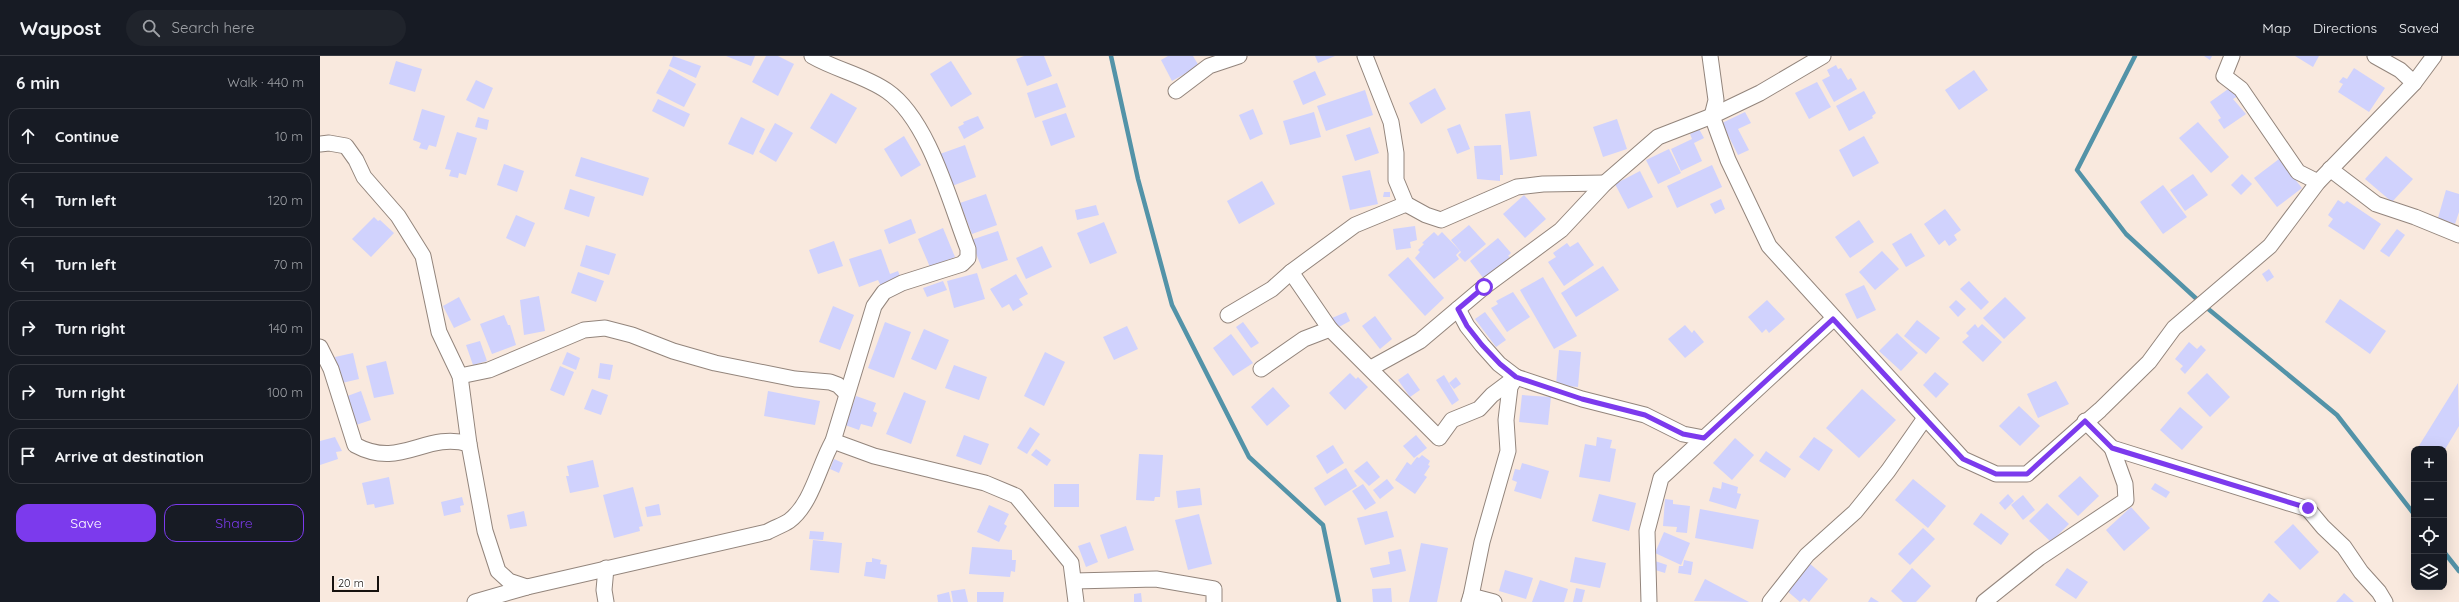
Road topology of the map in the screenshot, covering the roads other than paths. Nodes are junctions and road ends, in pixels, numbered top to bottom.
1 (812, 56) edge
2 (1239, 56) edge
3 (1365, 56) edge
4 (1710, 56) edge
5 (1823, 56) edge
6 (2232, 56) edge
7 (2375, 56) edge
8 (2434, 56) edge
9 (2414, 83) junction
10 (1176, 91) dead end
11 (1712, 116) junction
12 (320, 144) edge
13 (2330, 169) junction
14 (2318, 182) junction
15 (1605, 183) junction
16 (1406, 204) junction
17 (2459, 235) edge
18 (1291, 272) junction
19 (1458, 309) junction
20 (1228, 315) dead end
21 (1833, 319) junction
22 (1330, 329) junction
23 (320, 347) edge
24 (1371, 368) junction
25 (1261, 369) dead end
26 (460, 376) junction
27 (1516, 377) junction
28 (846, 393) junction
29 (1925, 418) junction
30 (2085, 421) junction
31 (1704, 438) junction
32 (833, 441) junction
33 (469, 444) junction
34 (2112, 448) junction
35 (606, 568) junction
36 (1074, 581) junction
37 (527, 587) junction
38 (1470, 599) edge
39 (475, 602) edge
40 (606, 602) edge
41 (1076, 602) edge
42 (1214, 602) edge
43 (1494, 602) edge
44 (1649, 602) edge
45 (1770, 602) edge
46 (1984, 602) edge
47 (2385, 602) edge

1 - 28 street
2 - 10 street
3 - 16 street
4 - 11 street
5 - 11 street
6 - 14 street
7 - 9 street
8 - 9 street
9 - 13 street
11 - 15 street
11 - 21 street
12 - 26 street
13 - 14 street
13 - 17 street
14 - 30 street
15 - 16 street
15 - 19 street
16 - 18 street
18 - 20 street
18 - 22 street
19 - 24 street
19 - 27 street
21 - 29 street
21 - 31 street
22 - 24 street
22 - 25 street
23 - 33 street
24 - 27 street
26 - 28 street
26 - 33 street
27 - 31 street
27 - 38 street
28 - 32 street
29 - 30 street
29 - 45 street
30 - 34 street
31 - 44 street
32 - 35 street
32 - 36 street
33 - 37 street
34 - 46 street
34 - 47 street
35 - 37 street
35 - 40 street
36 - 41 street
36 - 42 street
37 - 39 street
38 - 43 street

